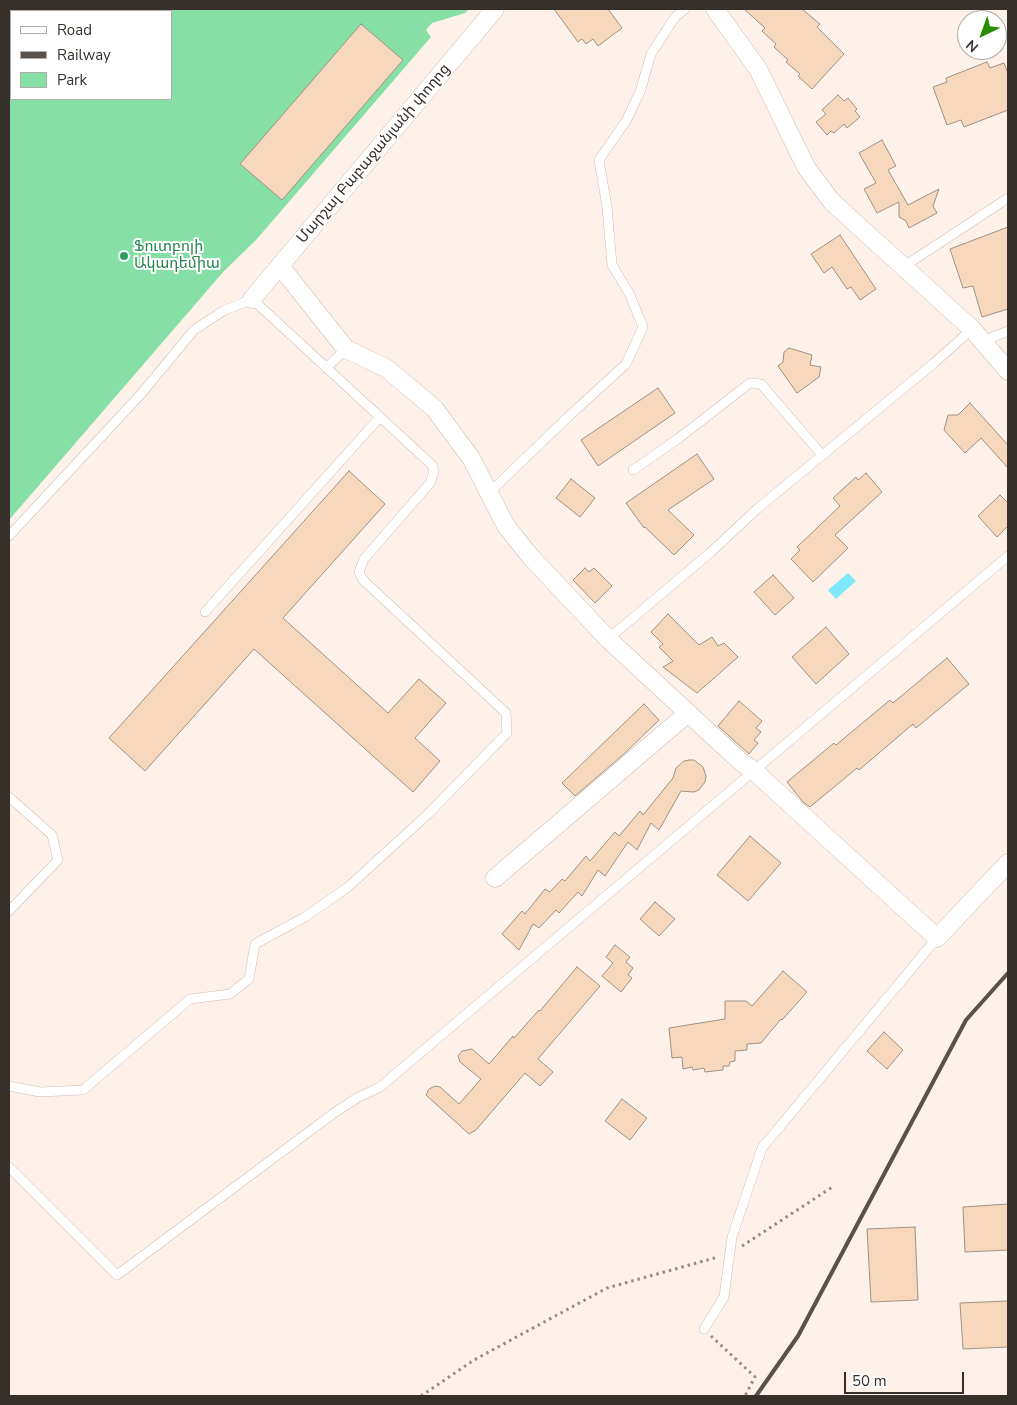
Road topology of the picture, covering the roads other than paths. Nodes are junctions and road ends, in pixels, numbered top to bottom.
1 (495, 9) edge
2 (685, 9) edge
3 (715, 9) edge
4 (1008, 198) edge
5 (280, 266) junction
6 (903, 267) junction
7 (252, 299) junction
8 (1008, 331) edge
9 (978, 335) junction
10 (346, 349) junction
11 (326, 368) junction
12 (1008, 371) edge
13 (380, 417) junction
14 (822, 455) junction
15 (633, 470) dead end
16 (489, 493) junction
17 (9, 536) edge
18 (1008, 556) edge
19 (205, 612) dead end
20 (608, 639) junction
21 (688, 713) junction
22 (753, 770) junction
23 (9, 797) edge
24 (1008, 863) edge
25 (495, 878) dead end
26 (9, 911) edge
27 (937, 938) junction
28 (9, 1086) edge
29 (9, 1167) edge
30 (704, 1329) road end

1 - 5 street, Մարշալ Բաբաջանյանի փողոց
2 - 16 lane
3 - 6 street
4 - 6 lane
5 - 7 street, Մարշալ Բաբաջանյանի փողոց
5 - 10 street
6 - 9 street
7 - 11 lane
7 - 17 lane
8 - 9 lane
9 - 12 street
9 - 14 lane
10 - 11 lane
10 - 16 street
11 - 13 lane
13 - 19 lane
13 - 28 lane
14 - 15 lane
14 - 20 lane
16 - 20 street
18 - 22 lane
20 - 21 street
21 - 22 street
21 - 25 street
22 - 27 street
22 - 29 lane
23 - 26 lane
24 - 27 street
27 - 30 lane

